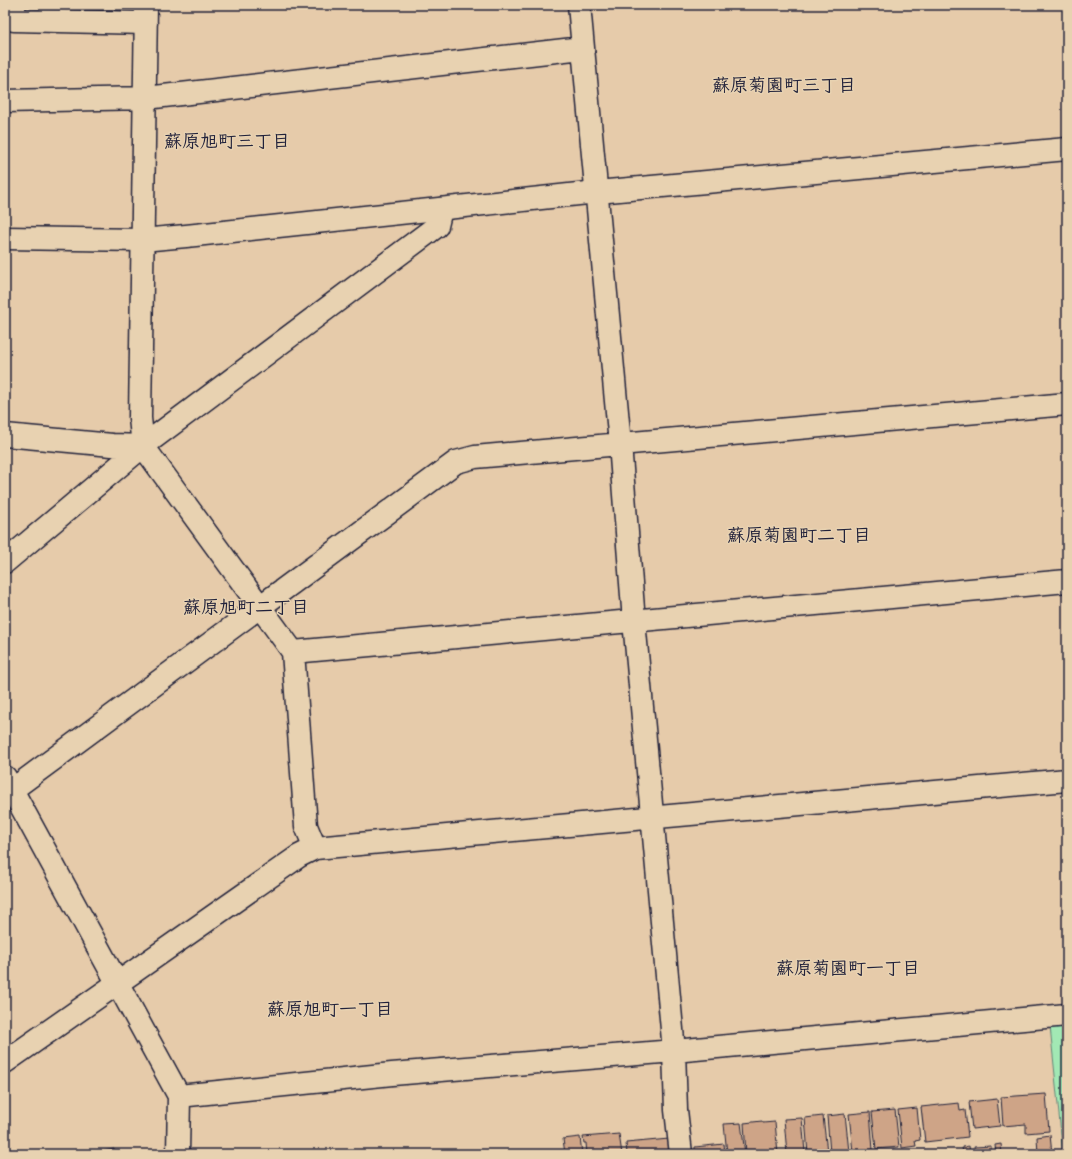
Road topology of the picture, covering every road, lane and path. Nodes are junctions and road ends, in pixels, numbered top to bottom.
1 (14, 5) edge
2 (579, 5) edge
3 (146, 14) edge
4 (582, 48) junction
5 (146, 98) junction
6 (5, 101) edge
7 (1067, 149) edge
8 (597, 192) junction
9 (441, 209) junction
10 (5, 238) edge
11 (142, 240) junction
12 (1067, 404) edge
13 (5, 435) edge
14 (620, 444) junction
15 (143, 446) junction
16 (5, 562) edge
17 (1067, 581) edge
18 (260, 607) junction
19 (634, 621) junction
20 (293, 652) junction
21 (1067, 780) edge
22 (7, 787) edge
23 (653, 818) junction
24 (315, 848) junction
25 (118, 983) junction
26 (1067, 1015) edge
27 (674, 1051) junction
28 (5, 1062) edge
29 (178, 1096) junction
30 (178, 1154) edge
31 (681, 1154) edge

1 - 3 street
2 - 4 street
3 - 5 street
4 - 5 street
4 - 8 street
5 - 6 street
5 - 11 street
7 - 8 street
8 - 9 street
8 - 14 street
9 - 11 street
9 - 15 street
10 - 11 street
11 - 15 street
12 - 14 street
13 - 15 street
14 - 18 street
14 - 19 street
15 - 16 street
15 - 18 street
17 - 19 street
18 - 20 street
18 - 22 street
19 - 20 street
19 - 23 street
20 - 24 street
21 - 23 street
22 - 25 street
23 - 24 street
23 - 27 street
24 - 25 street
25 - 28 street
25 - 29 street
26 - 27 street
27 - 29 street
27 - 31 street
29 - 30 street

